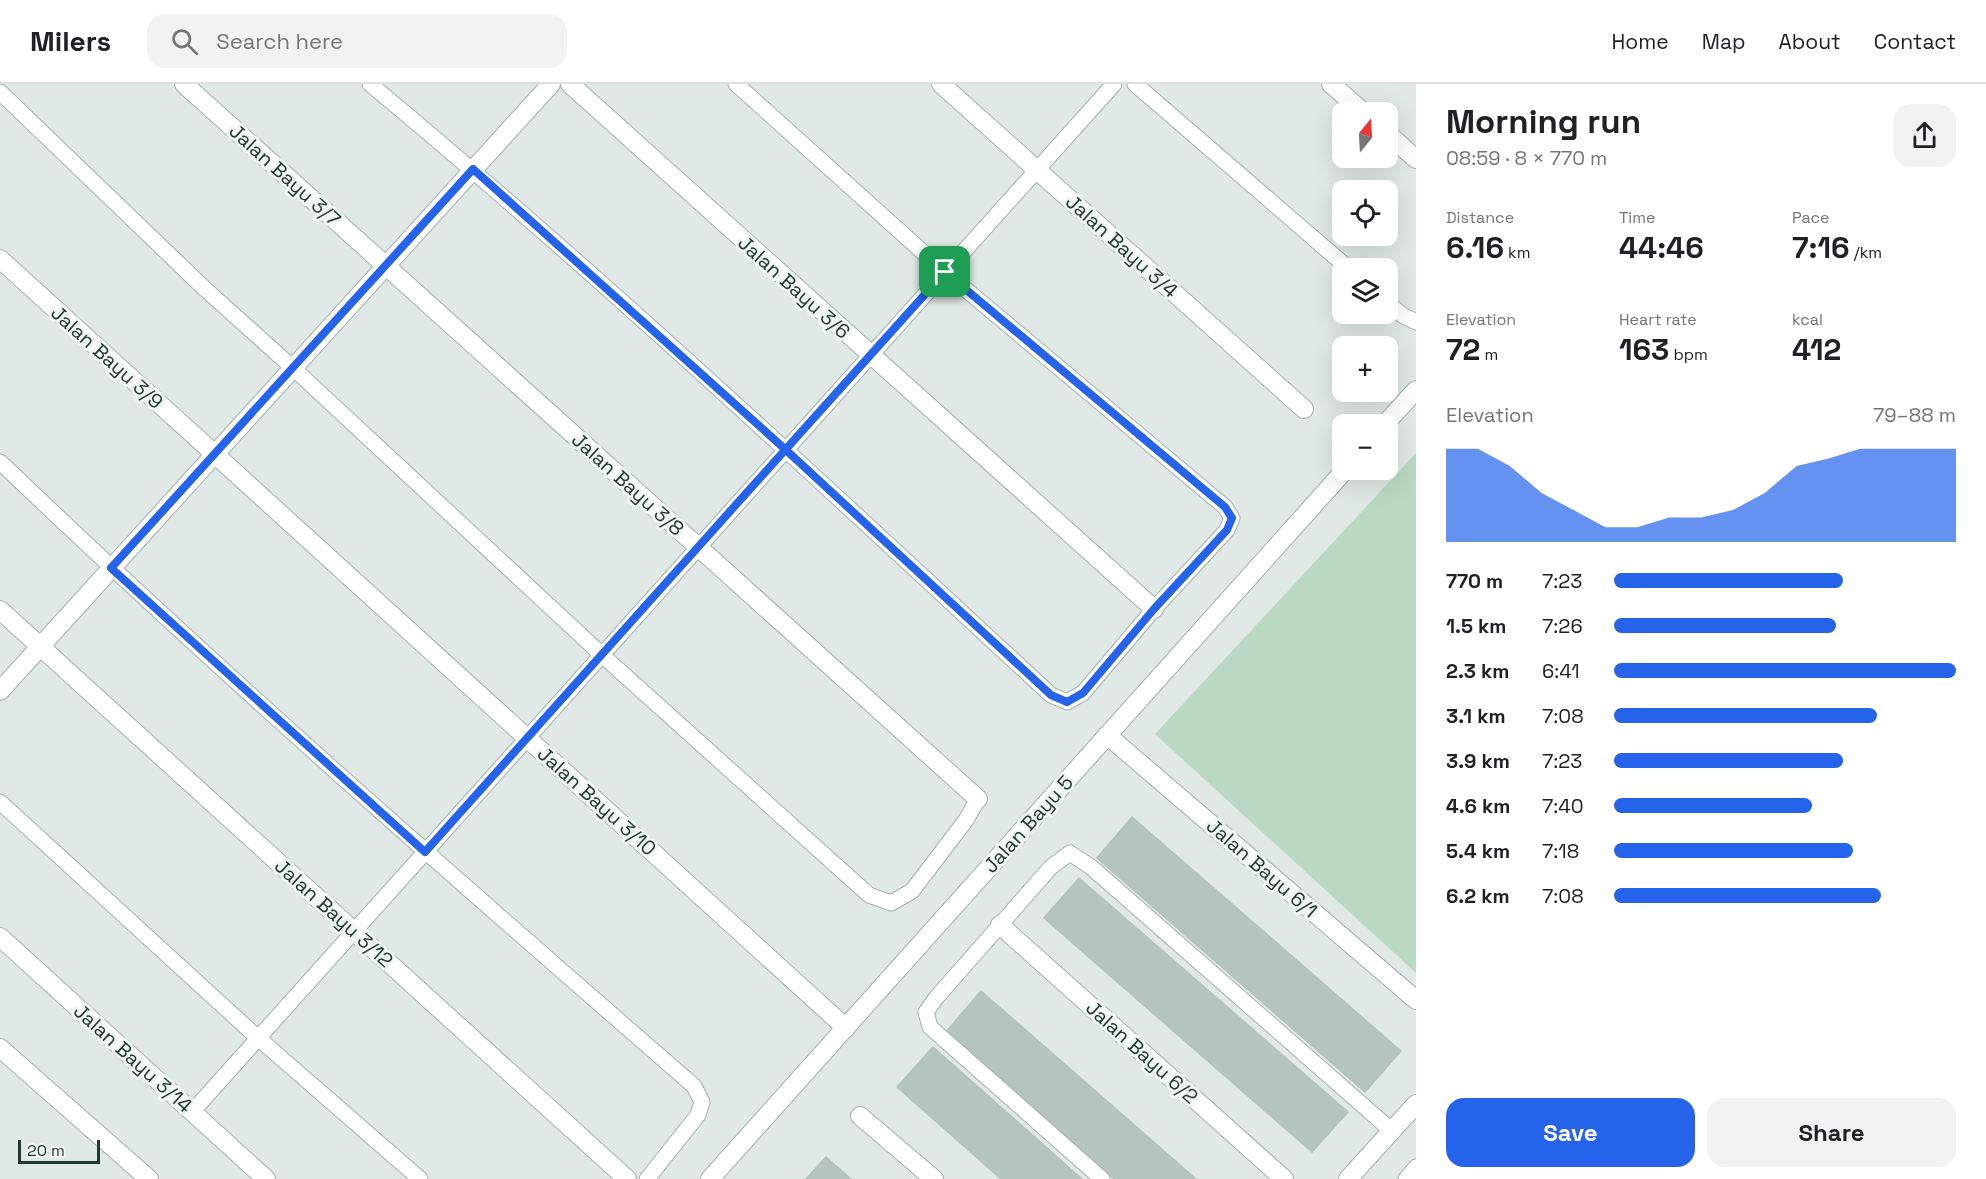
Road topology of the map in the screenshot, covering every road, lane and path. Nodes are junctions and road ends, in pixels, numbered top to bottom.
1 (184, 84) edge
2 (370, 84) edge
3 (551, 84) edge
4 (570, 84) edge
5 (736, 84) edge
6 (941, 84) edge
7 (1114, 84) edge
8 (1135, 84) edge
9 (1331, 84) edge
10 (0, 92) edge
11 (1352, 102) edge
12 (1398, 143) edge
13 (1416, 159) edge
14 (473, 169) junction
15 (1037, 170) junction
16 (1336, 258) edge
17 (0, 259) edge
18 (386, 266) junction
19 (945, 272) junction
20 (1398, 312) edge
21 (1416, 322) edge
22 (870, 355) junction
23 (293, 368) junction
24 (1416, 390) edge
25 (1304, 409) dead end
26 (1394, 414) edge
27 (786, 450) junction
28 (215, 454) junction
29 (0, 462) edge
30 (1336, 480) edge
31 (698, 547) junction
32 (111, 568) junction
33 (1154, 609) junction
34 (0, 610) edge
35 (40, 647) junction
36 (602, 655) junction
37 (0, 691) edge
38 (1107, 735) junction
39 (527, 738) junction
40 (978, 799) joint
41 (0, 802) edge
42 (425, 852) junction
43 (1000, 926) junction
44 (354, 931) junction
45 (0, 937) edge
46 (1416, 1000) edge
47 (846, 1028) junction
48 (258, 1038) junction
49 (0, 1048) edge
50 (1416, 1104) edge
51 (192, 1112) junction
52 (860, 1116) dead end
53 (1392, 1131) junction
54 (1416, 1167) edge
55 (149, 1179) edge
56 (266, 1179) edge
57 (420, 1179) edge
58 (627, 1179) edge
59 (647, 1179) edge
60 (710, 1179) edge
61 (934, 1179) edge
62 (1102, 1179) edge
63 (1284, 1179) edge
64 (1348, 1179) edge
65 (1406, 1179) edge

1 - 18 street, Jalan Bayu 3/7
2 - 14 lane
3 - 14 street
4 - 22 street, Jalan Bayu 3/6
5 - 19 lane
6 - 15 street, Jalan Bayu 3/4
7 - 15 lane
8 - 16 lane
9 - 11 street
10 - 23 lane
12 - 13 street
14 - 18 street
14 - 27 lane
15 - 19 lane
15 - 25 street, Jalan Bayu 3/4
17 - 28 street, Jalan Bayu 3/9
18 - 23 street
18 - 31 street, Jalan Bayu 3/8
19 - 22 lane
19 - 33 lane
20 - 21 lane
22 - 27 lane
22 - 33 street, Jalan Bayu 3/6
23 - 28 street
23 - 36 lane
24 - 26 street
27 - 31 lane
27 - 33 lane
28 - 32 street
28 - 39 street, Jalan Bayu 3/10
29 - 32 lane
30 - 38 street, Jalan Bayu 5
31 - 36 lane
31 - 40 street, Jalan Bayu 3/8
32 - 35 street
32 - 42 lane
34 - 35 street, Jalan Bayu 3/12
35 - 37 street
35 - 44 street, Jalan Bayu 3/12
36 - 39 lane
36 - 40 lane
38 - 46 street, Jalan Bayu 6/1
38 - 47 street, Jalan Bayu 5
39 - 42 lane
39 - 47 street, Jalan Bayu 3/10
41 - 48 lane
42 - 44 lane
42 - 59 lane
43 - 53 lane
43 - 62 lane
43 - 63 street, Jalan Bayu 6/2
44 - 48 lane
44 - 58 street, Jalan Bayu 3/12
45 - 51 street, Jalan Bayu 3/14
47 - 60 street, Jalan Bayu 5
48 - 51 lane
48 - 57 lane
49 - 55 street
50 - 53 street
51 - 56 street, Jalan Bayu 3/14
52 - 61 street
53 - 64 street
54 - 65 lane

